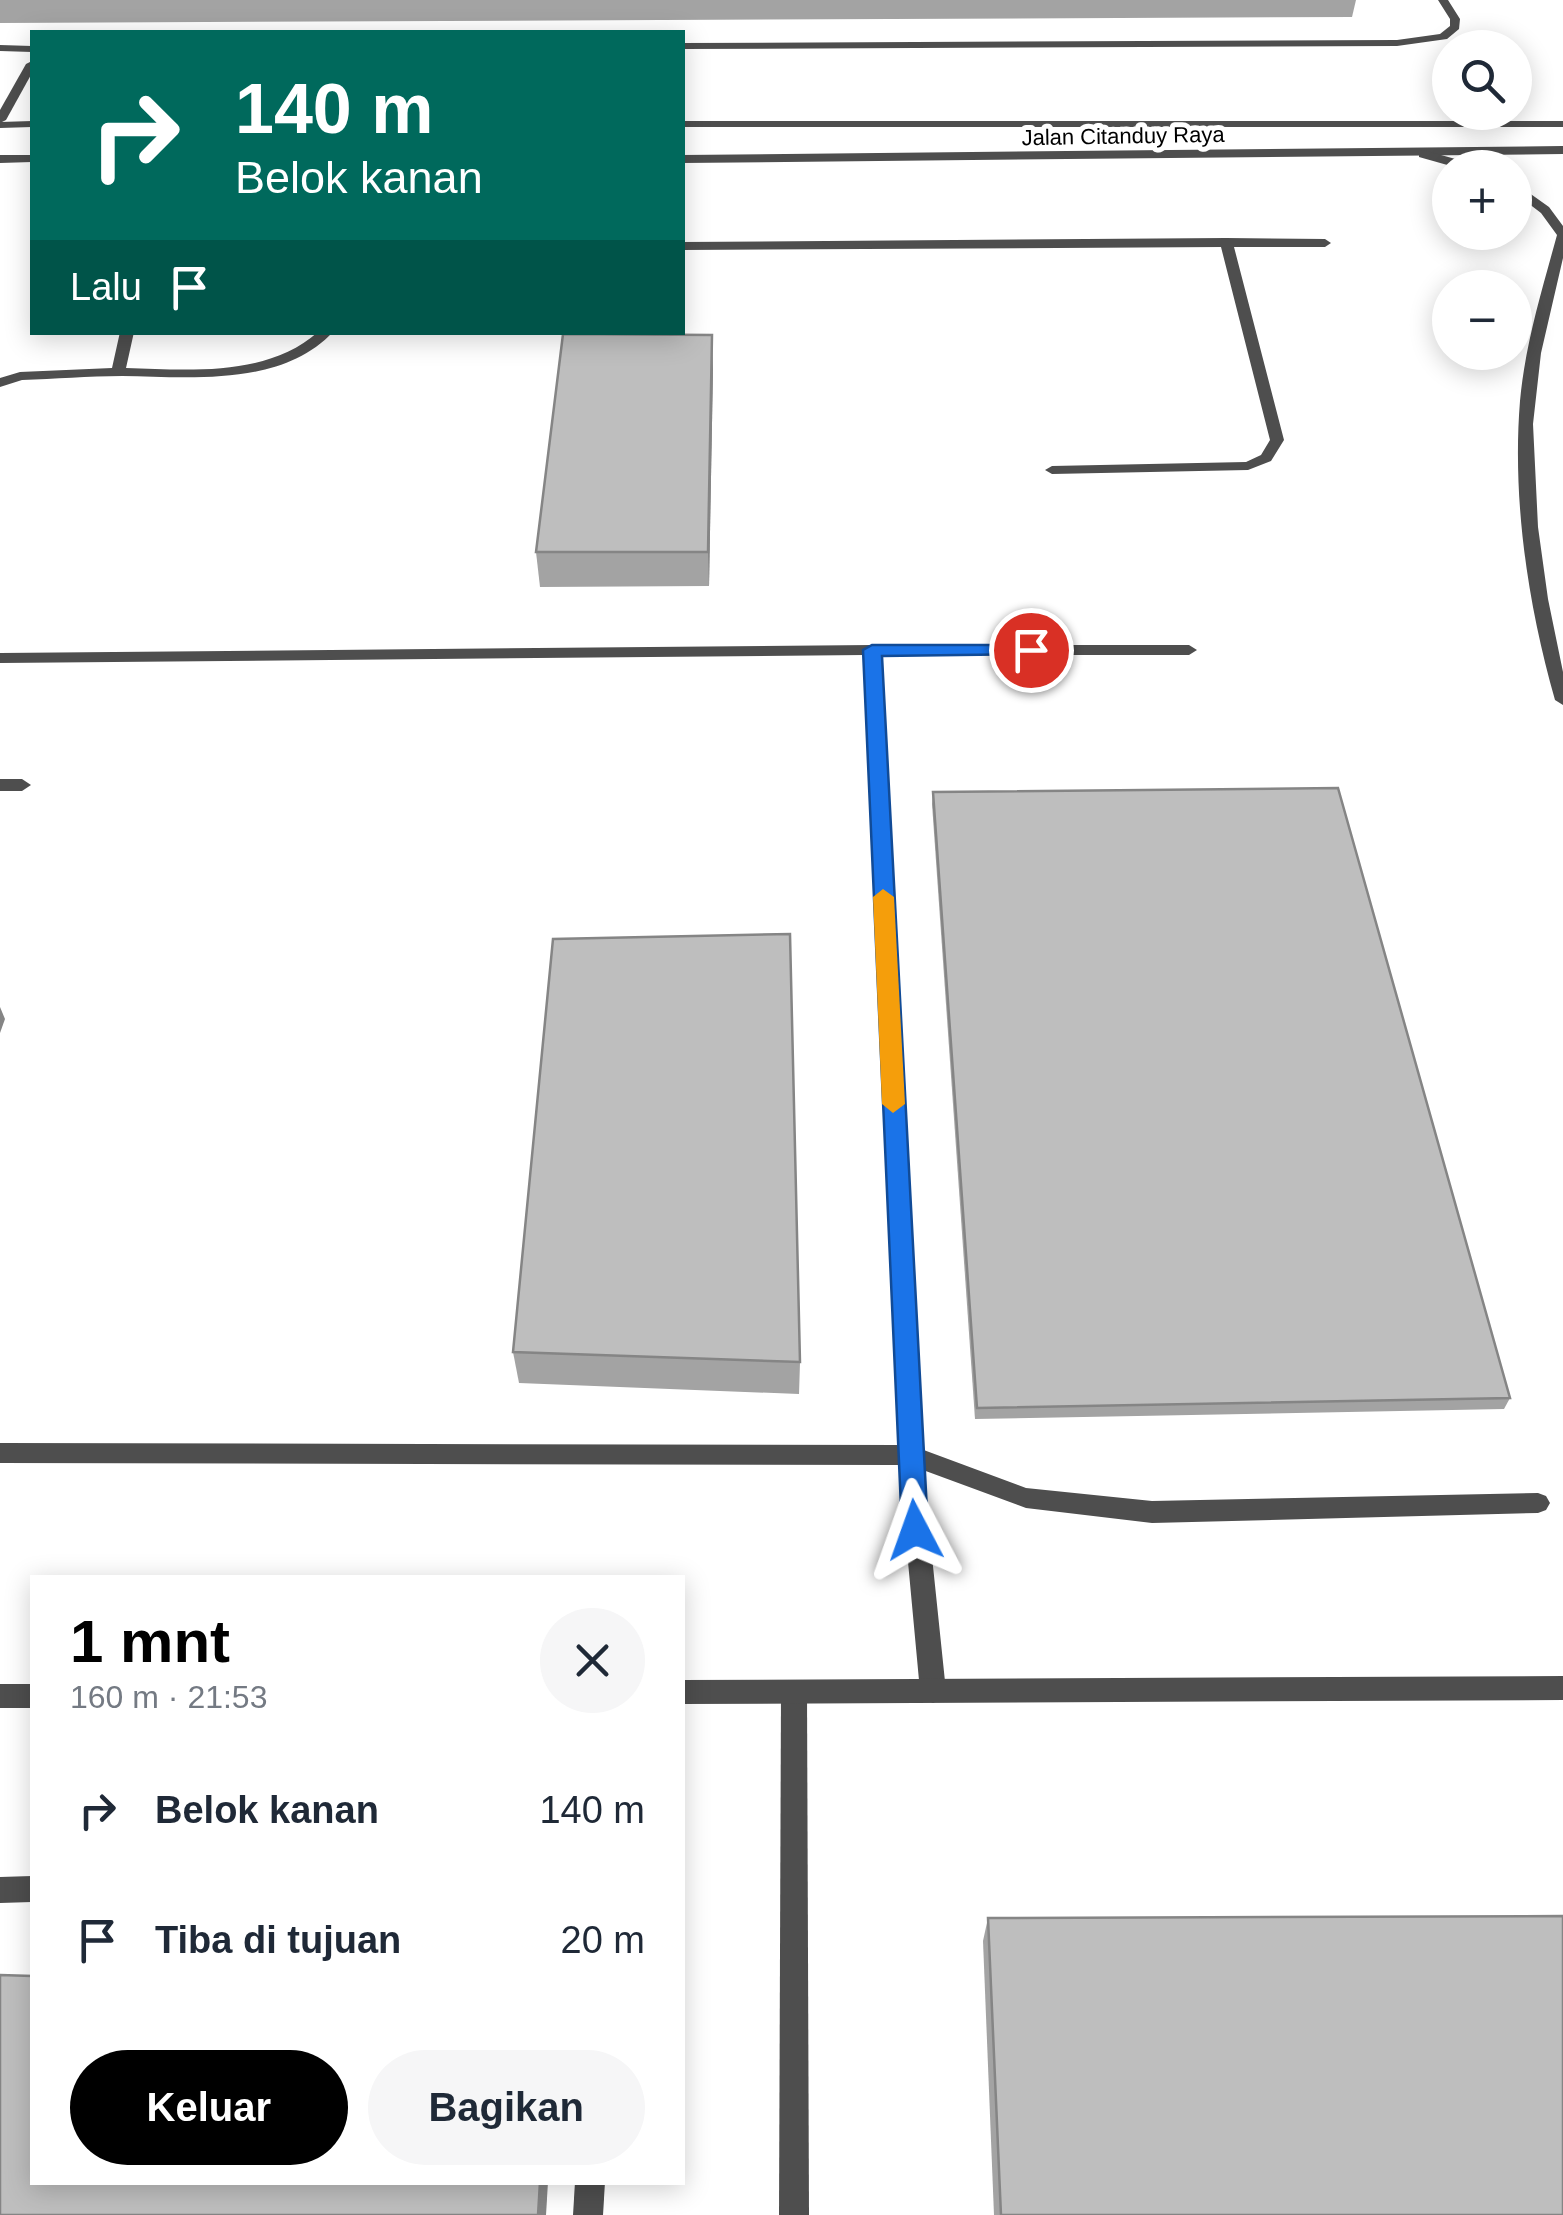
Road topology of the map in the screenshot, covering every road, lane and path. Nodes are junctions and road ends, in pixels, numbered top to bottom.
1 (1444, 0) edge
2 (685, 46) edge
3 (0, 48) edge
4 (30, 49) edge
5 (30, 68) edge
6 (0, 122) edge
7 (30, 124) edge
8 (685, 124) edge
9 (1563, 124) edge
10 (1563, 150) edge
11 (1423, 154) junction
12 (1432, 157) edge
13 (0, 159) edge
14 (30, 159) edge
15 (685, 160) edge
16 (1532, 200) edge
17 (1563, 235) edge
18 (1226, 242) junction
19 (1325, 242) dead end
20 (685, 246) edge
21 (126, 335) edge
22 (323, 335) edge
23 (118, 372) junction
24 (0, 383) edge
25 (1052, 470) dead end
26 (872, 650) junction
27 (1189, 650) dead end
28 (0, 658) edge
29 (1563, 700) edge
30 (0, 785) edge
31 (22, 785) dead end
32 (0, 1452) edge
33 (910, 1455) junction
34 (1538, 1503) dead end
35 (1563, 1688) edge
36 (933, 1691) junction
37 (685, 1692) edge
38 (794, 1692) junction
39 (0, 1696) edge
40 (30, 1696) edge
41 (0, 1890) edge
42 (30, 1890) edge
43 (590, 2185) edge
44 (588, 2215) edge
45 (794, 2215) edge

1 - 2 street
3 - 4 street
5 - 6 street
6 - 7 street
8 - 9 street, Jalan Citanduy Raya
10 - 11 street, Jalan Citanduy Raya
11 - 12 street
11 - 15 street, Jalan Citanduy Raya
13 - 14 street
16 - 17 street
17 - 29 street
18 - 19 street
18 - 20 street
18 - 25 street
21 - 23 street
22 - 23 street
23 - 24 street
26 - 27 street
26 - 28 street
26 - 33 street
30 - 31 street
32 - 33 street
33 - 34 street
33 - 36 street
35 - 36 street
36 - 38 street
37 - 38 street
38 - 45 street
39 - 40 street
41 - 42 street
43 - 44 street

